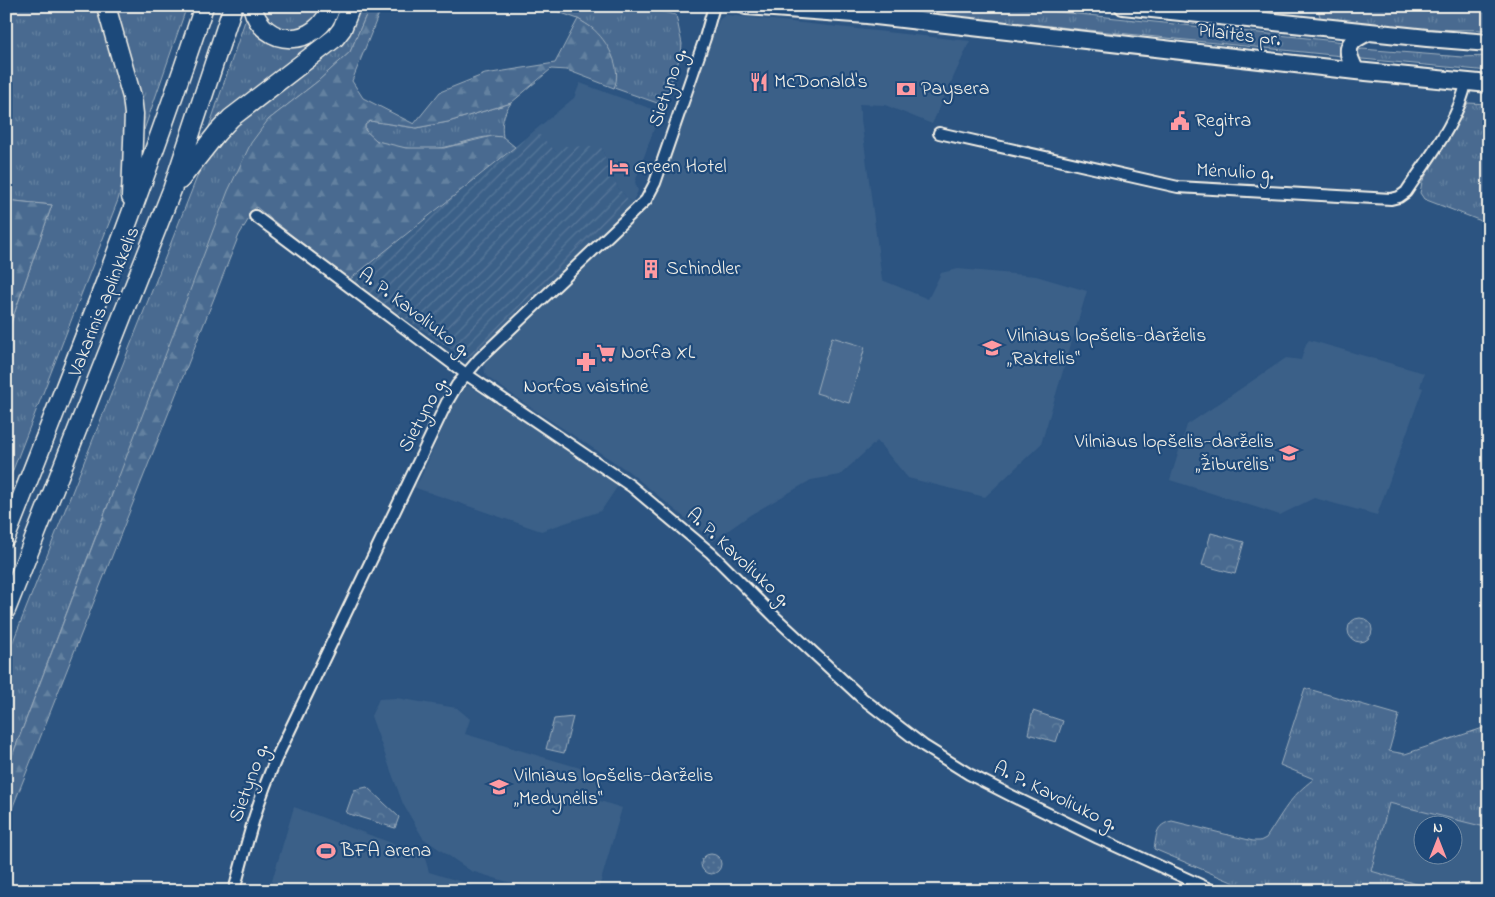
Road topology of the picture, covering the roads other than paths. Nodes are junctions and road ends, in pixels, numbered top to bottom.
1 (106, 6) edge
2 (204, 6) edge
3 (233, 6) edge
4 (252, 6) edge
5 (331, 6) edge
6 (351, 6) edge
7 (714, 6) edge
8 (746, 6) edge
9 (1123, 6) edge
10 (1369, 32) junction
11 (1489, 43) edge
12 (1356, 71) junction
13 (1466, 82) junction
14 (1489, 84) edge
15 (939, 133) dead end
16 (172, 190) junction
17 (130, 214) junction
18 (255, 216) dead end
19 (466, 374) junction
20 (6, 537) edge
21 (6, 610) edge
22 (234, 891) edge
23 (1214, 891) edge

1 - 17 highway
2 - 17 highway, Vakarinis aplinkkelis
3 - 16 highway, Vakarinis aplinkkelis
4 - 5 highway
6 - 16 highway
7 - 19 street, Sietyno g.
8 - 12 main road, Pilaitės pr.
9 - 10 main road, Pilaitės pr.
10 - 11 main road, Pilaitės pr.
10 - 12 main road
12 - 13 main road, Pilaitės pr.
13 - 14 main road, Pilaitės pr.
13 - 15 street, Mėnulio g.
16 - 21 highway, Vakarinis aplinkkelis
17 - 20 highway, Vakarinis aplinkkelis
18 - 19 street, A. P. Kavoliuko g.
19 - 22 street, Sietyno g.
19 - 23 street, A. P. Kavoliuko g.

